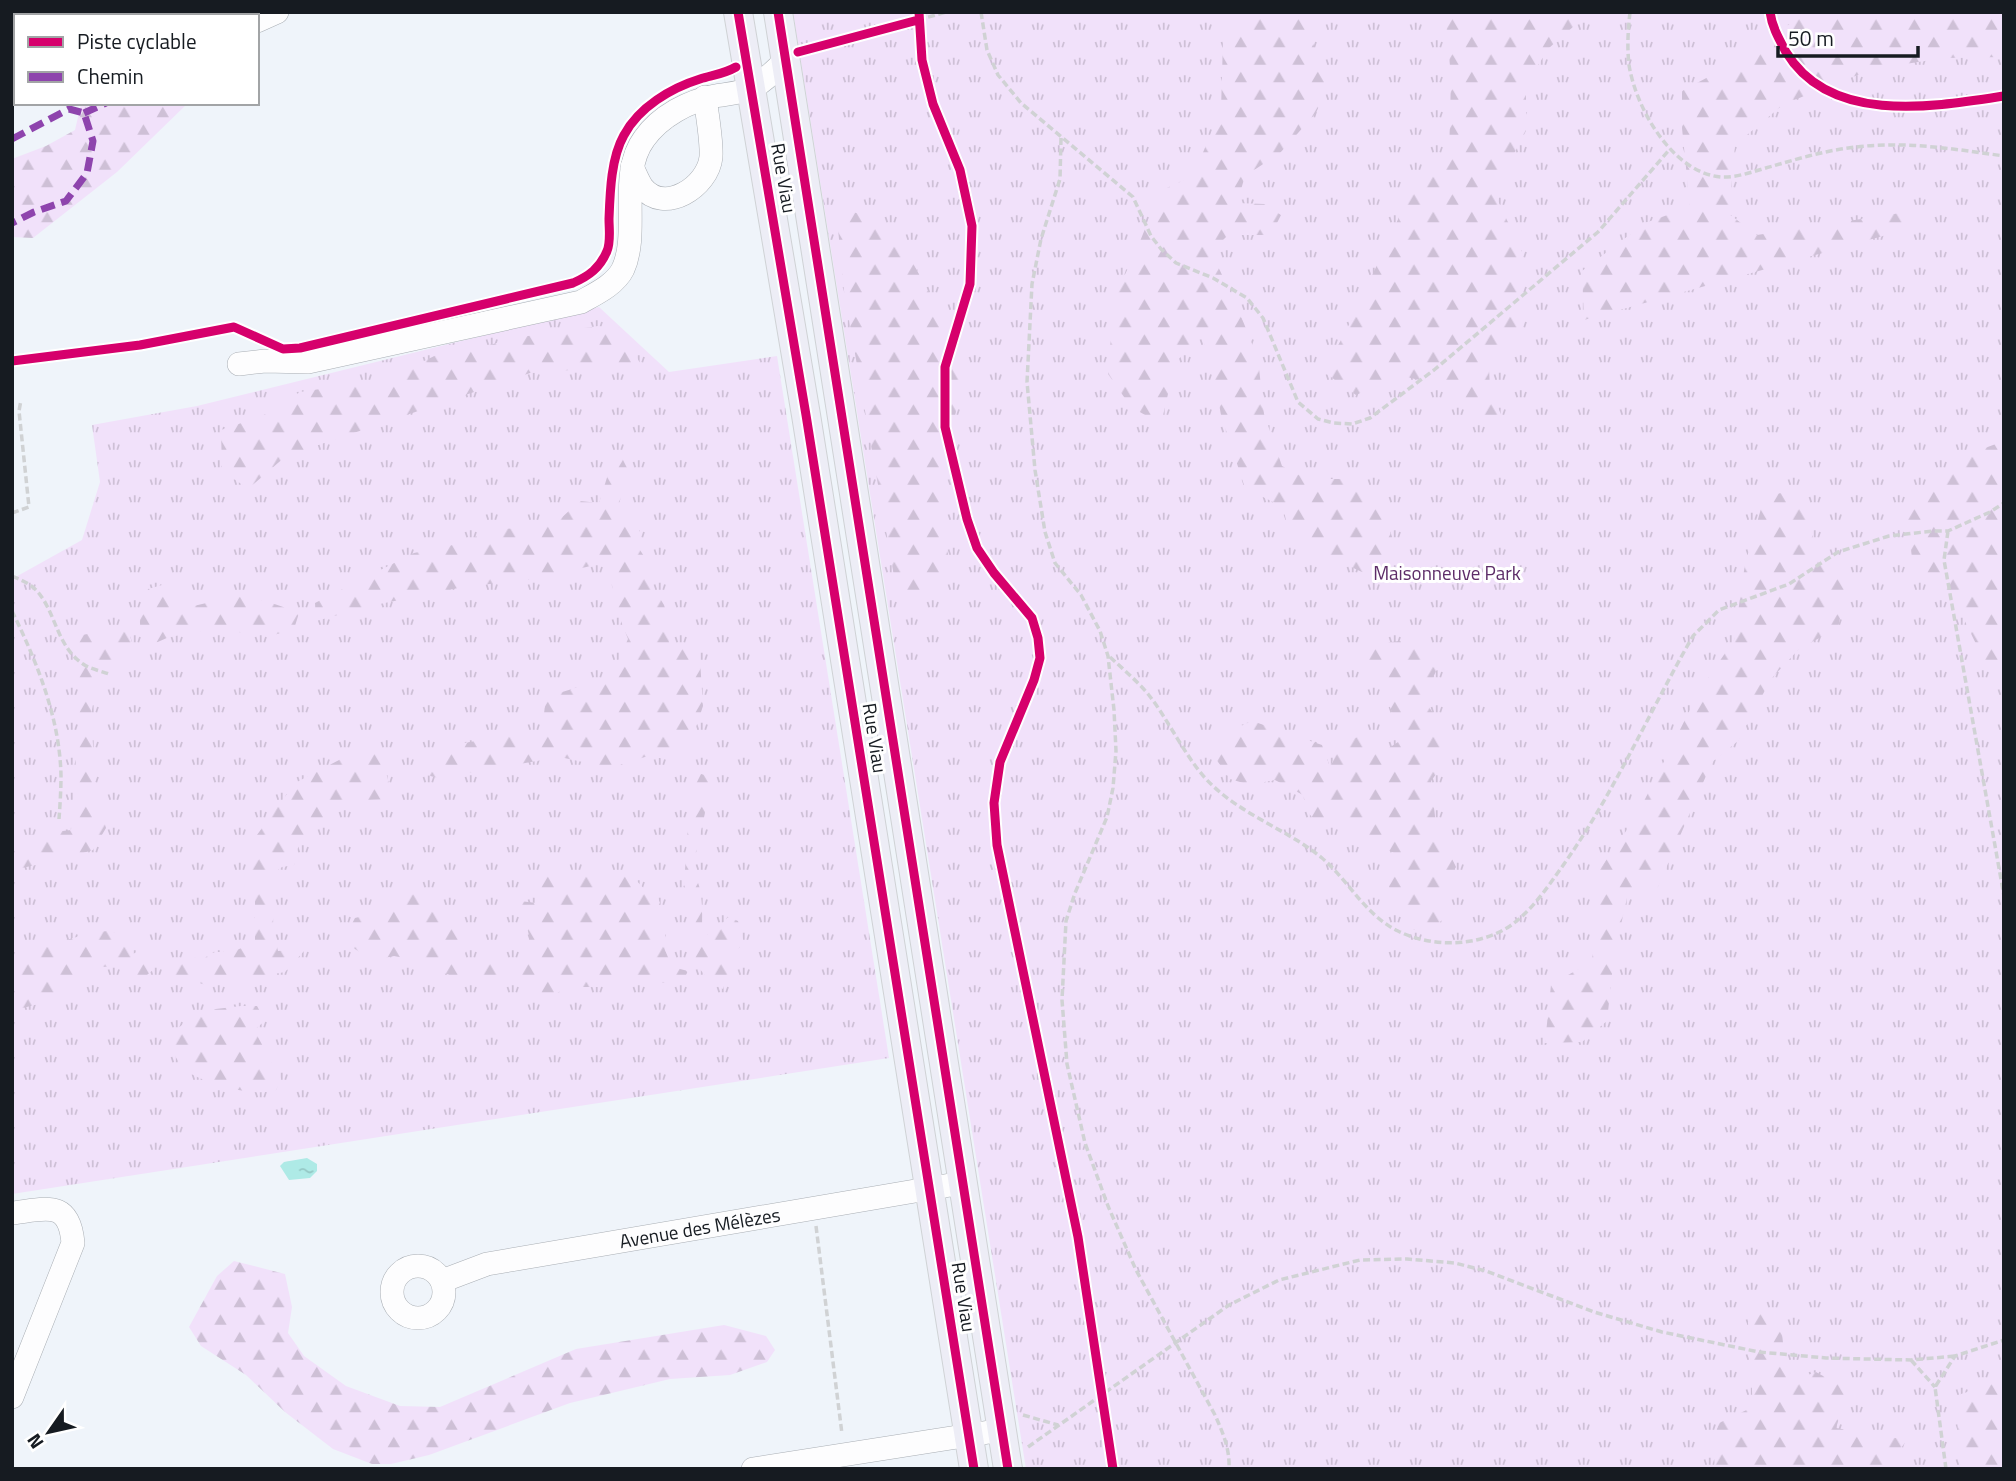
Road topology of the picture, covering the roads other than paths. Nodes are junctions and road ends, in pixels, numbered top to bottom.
1 (277, 12) edge
2 (738, 12) edge
3 (778, 12) edge
4 (259, 20) edge
5 (785, 61) junction
6 (751, 89) junction
7 (705, 97) junction
8 (632, 167) junction
9 (239, 363) dead end
10 (962, 1183) junction
11 (929, 1189) junction
12 (12, 1213) edge
13 (442, 1281) dead end
14 (12, 1398) edge
15 (1008, 1421) junction
16 (968, 1435) junction
17 (1014, 1460) edge
18 (753, 1469) edge
19 (974, 1469) edge

1 - 4 street
2 - 6 main road, Rue Viau
3 - 5 main road, Rue Viau
5 - 6 street
5 - 10 main road, Rue Viau
6 - 7 street
6 - 11 main road, Rue Viau
7 - 8 street
7 - 8 street
8 - 9 street
10 - 11 street, Avenue des Mélèzes
10 - 15 main road, Rue Viau
11 - 13 street, Avenue des Mélèzes
11 - 16 main road, Rue Viau
12 - 14 street
15 - 16 street
15 - 17 main road, Rue Viau
16 - 18 street
16 - 19 main road, Rue Viau

